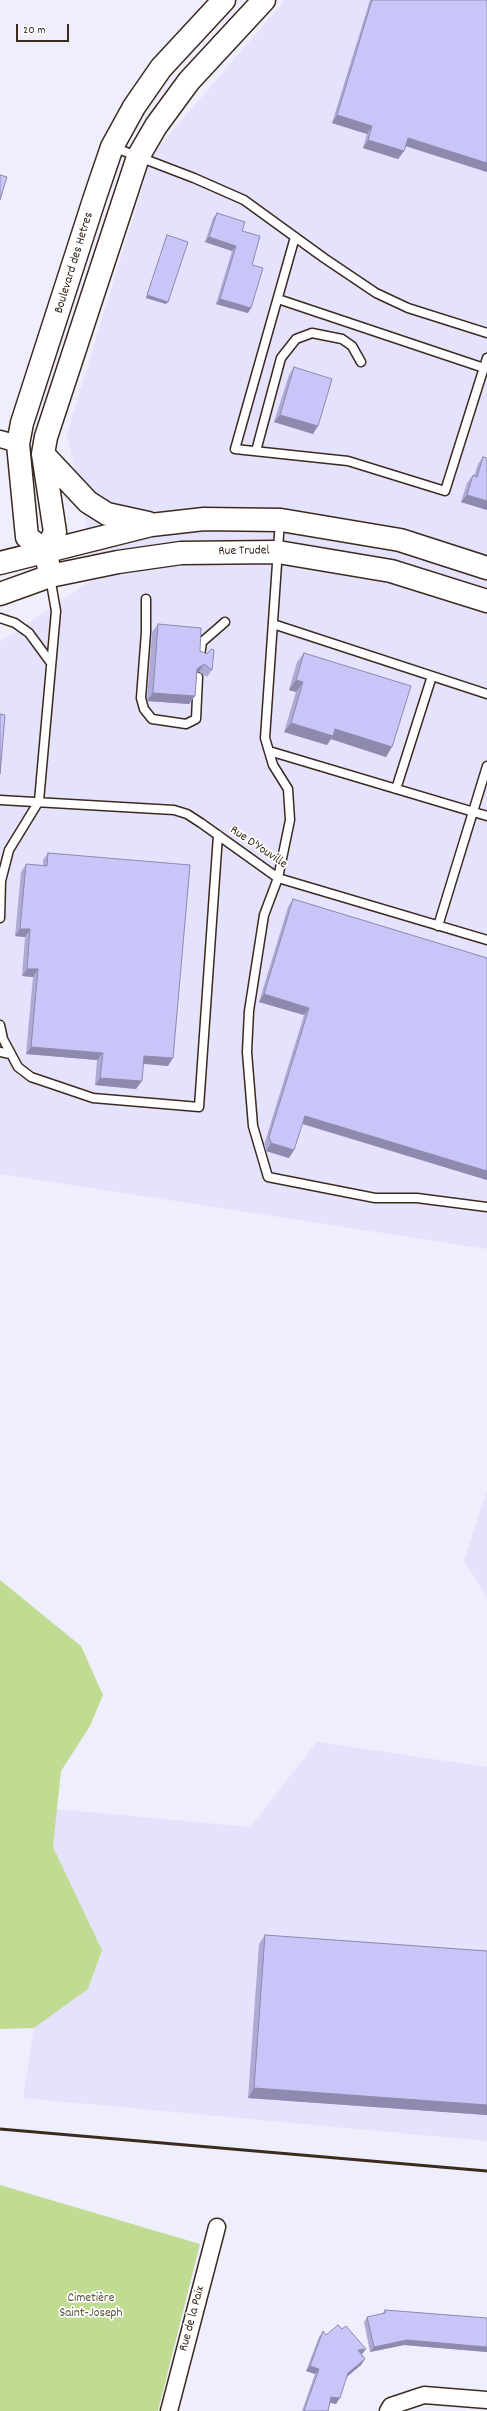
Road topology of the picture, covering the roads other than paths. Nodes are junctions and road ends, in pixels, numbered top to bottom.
1 (224, 0) edge
2 (264, 0) edge
3 (112, 147) junction
4 (138, 157) junction
5 (295, 237) junction
6 (278, 299) junction
7 (487, 333) edge
8 (487, 358) edge
9 (361, 362) dead end
10 (484, 368) junction
11 (9, 442) edge
12 (256, 452) junction
13 (43, 454) junction
14 (280, 520) junction
15 (156, 524) junction
16 (46, 551) junction
17 (278, 552) junction
18 (0, 563) edge
19 (487, 568) edge
20 (50, 576) junction
21 (0, 594) edge
22 (146, 599) dead end
23 (487, 601) edge
24 (0, 618) edge
25 (225, 622) dead end
26 (273, 624) junction
27 (200, 656) edge
28 (51, 663) junction
29 (432, 676) junction
30 (198, 677) edge
31 (487, 694) edge
32 (269, 751) junction
33 (487, 766) edge
34 (396, 789) junction
35 (0, 800) edge
36 (39, 802) junction
37 (473, 812) junction
38 (487, 816) edge
39 (218, 835) junction
40 (278, 878) junction
41 (0, 918) edge
42 (438, 926) junction
43 (487, 940) edge
44 (0, 1025) edge
45 (0, 1052) edge
46 (10, 1054) junction
47 (487, 1207) edge
48 (217, 2227) dead end
49 (487, 2400) edge
50 (169, 2411) edge
51 (388, 2411) edge

1 - 3 street, Boulevard des Hetres
2 - 4 street, Boulevard des Hetres
3 - 4 lane
3 - 11 street, Boulevard des Hetres
4 - 5 lane
4 - 13 street, Boulevard des Hetres
5 - 6 lane
5 - 7 lane
6 - 10 lane
6 - 12 lane
8 - 10 lane
9 - 12 lane
10 - 12 lane
11 - 16 street, Boulevard des Hetres
13 - 15 street
13 - 16 street, Boulevard des Hetres
14 - 15 street
14 - 17 lane
14 - 19 street
15 - 16 street
16 - 18 street
16 - 20 street
17 - 20 street, Rue Trudel
17 - 23 street, Rue Trudel
17 - 26 lane
20 - 21 street, Rue Trudel
20 - 28 lane
22 - 30 lane
24 - 28 lane
25 - 27 lane
26 - 29 lane
26 - 32 lane
28 - 36 lane
29 - 31 lane
29 - 34 lane
32 - 34 lane
32 - 40 lane
33 - 37 lane
34 - 37 lane
35 - 36 lane, Rue D'Youville
36 - 39 lane, Rue D'Youville
36 - 41 lane
37 - 38 lane
37 - 42 lane
39 - 40 lane, Rue D'Youville
39 - 46 lane
40 - 42 lane, Rue D'Youville
40 - 47 lane
42 - 43 lane, Rue D'Youville
44 - 46 lane
45 - 46 lane
48 - 50 street, Rue de la Paix
49 - 51 street

